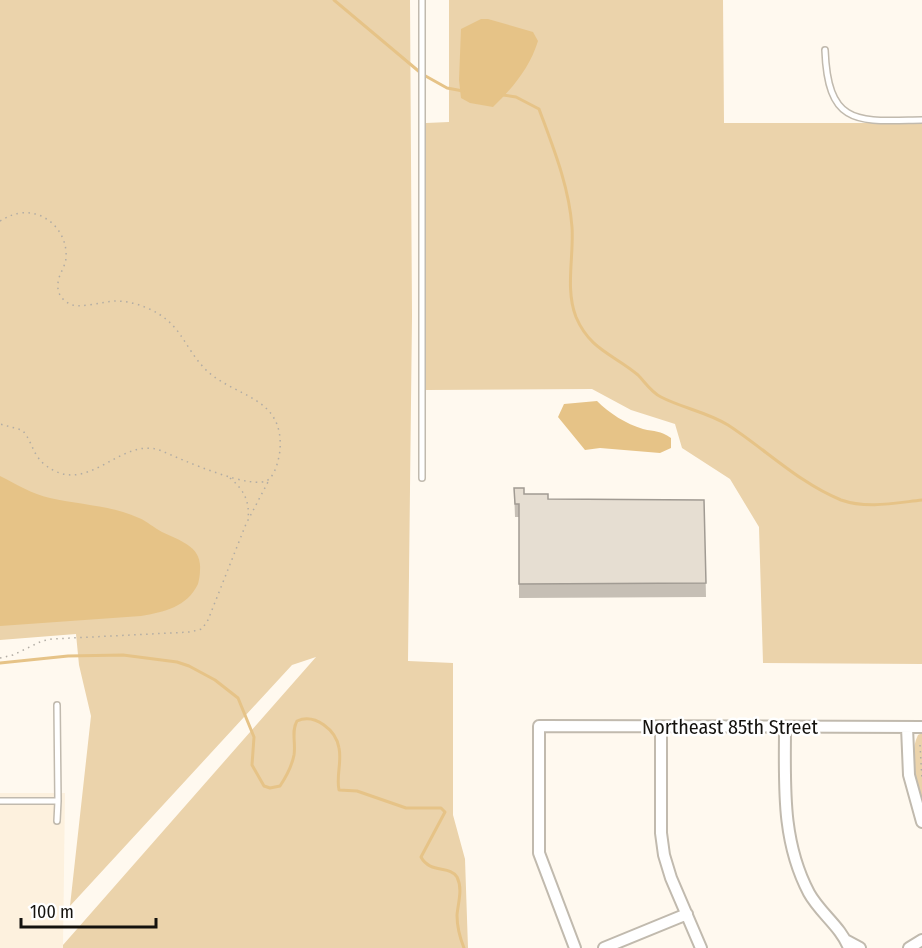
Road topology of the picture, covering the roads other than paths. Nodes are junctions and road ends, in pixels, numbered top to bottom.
1 (422, 0) edge
2 (825, 50) dead end
3 (922, 120) edge
4 (422, 478) dead end
5 (57, 705) dead end
6 (661, 727) junction
7 (786, 727) junction
8 (908, 727) junction
9 (922, 727) edge
10 (0, 801) edge
11 (58, 801) junction
12 (57, 821) dead end
13 (922, 822) edge
14 (687, 914) junction
15 (848, 944) edge
16 (921, 944) edge
17 (575, 948) edge
18 (604, 948) edge
19 (701, 948) edge
20 (860, 948) edge
21 (909, 948) edge

1 - 4 lane
2 - 3 lane
5 - 11 lane
6 - 7 street, Northeast 85th Street
6 - 14 street
6 - 17 street, Northeast 85th Street
7 - 8 street, Northeast 85th Street
7 - 15 street
8 - 9 street, Northeast 85th Street
8 - 13 street
10 - 11 lane
11 - 12 lane
14 - 18 street
14 - 19 street
15 - 20 street
16 - 21 street

